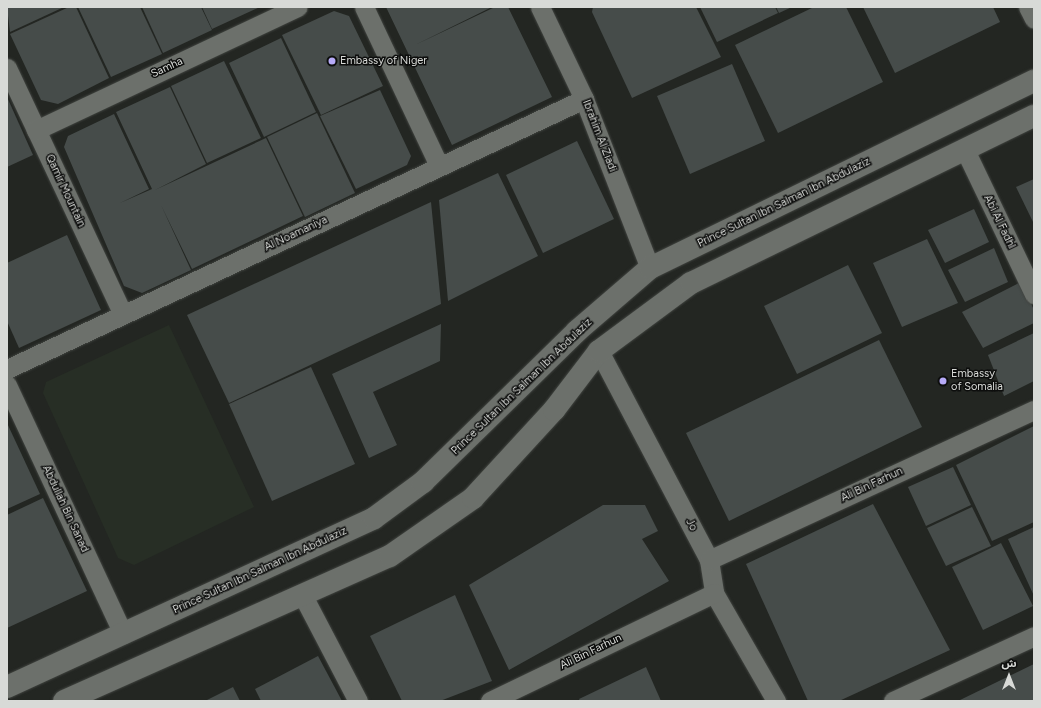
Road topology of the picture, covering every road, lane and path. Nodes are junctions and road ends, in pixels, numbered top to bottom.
1 (297, 7) edge
2 (364, 7) edge
3 (540, 7) edge
4 (1028, 7) edge
5 (1034, 19) edge
6 (7, 68) edge
7 (1034, 81) edge
8 (584, 99) junction
9 (1034, 116) edge
10 (36, 130) junction
11 (965, 150) junction
12 (439, 166) junction
13 (650, 268) junction
14 (1034, 294) edge
15 (123, 314) junction
16 (598, 352) junction
17 (7, 369) edge
18 (7, 384) edge
19 (1034, 410) edge
20 (709, 560) junction
21 (714, 593) junction
22 (302, 594) junction
23 (123, 634) junction
24 (1034, 636) edge
25 (7, 687) edge
26 (64, 701) edge
27 (358, 701) edge
28 (490, 701) edge
29 (776, 701) edge
30 (893, 701) edge

1 - 10 street, Samha
2 - 12 street
3 - 8 street, Ibrahim Al Ziadi
4 - 5 street
6 - 10 street, Qamir Mountain
7 - 13 street, Prince Sultan Ibn Salman Ibn Abdulaziz
8 - 12 street, Al Noamaniya
8 - 13 street, Ibrahim Al Ziadi
9 - 11 street
10 - 15 street, Qamir Mountain
11 - 14 street, Abi Al Fadhl
11 - 16 street
12 - 15 street, Al Noamaniya
13 - 23 street, Prince Sultan Ibn Salman Ibn Abdulaziz
15 - 17 street, Al Noamaniya
16 - 20 street, Jo
16 - 22 street
18 - 23 street, Abdullah Bin Sanad
19 - 20 street, Ali Bin Farhun
20 - 21 street, Jo
21 - 28 street, Ali Bin Farhun
21 - 29 street, Jo
22 - 26 street
22 - 27 street
23 - 25 street, Prince Sultan Ibn Salman Ibn Abdulaziz
24 - 30 street

